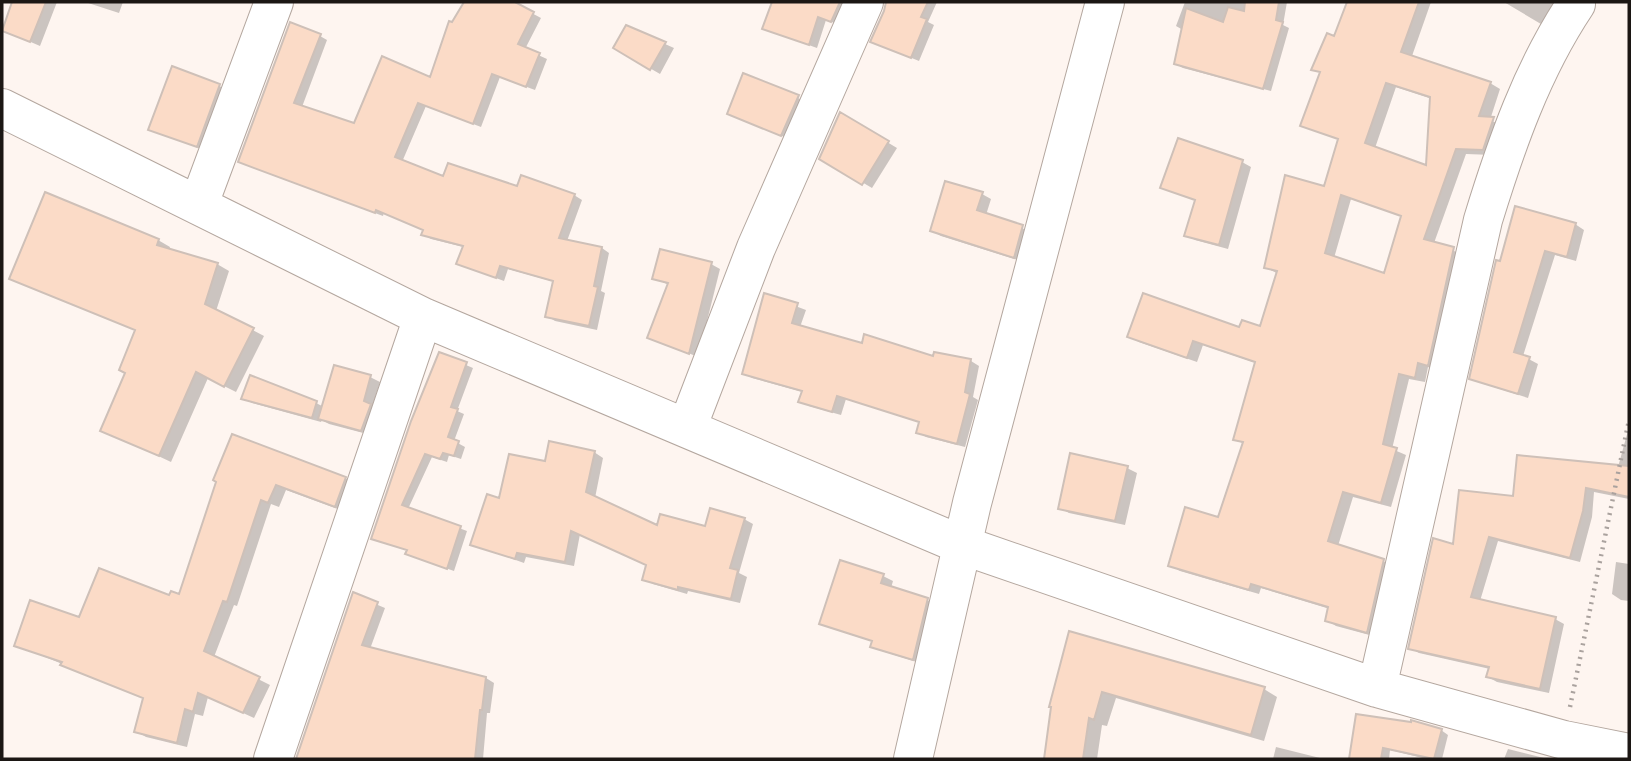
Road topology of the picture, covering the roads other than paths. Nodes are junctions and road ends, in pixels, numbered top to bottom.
1 (274, 2) edge
2 (863, 2) edge
3 (1105, 2) edge
4 (1576, 4) dead end
5 (2, 108) edge
6 (199, 204) junction
7 (423, 317) junction
8 (687, 428) junction
9 (962, 545) junction
10 (1377, 688) junction
11 (1629, 753) edge
12 (272, 759) edge
13 (913, 759) edge

1 - 6 street
2 - 8 street
3 - 9 street
4 - 10 street
5 - 6 street
6 - 7 street
7 - 8 street
7 - 12 street
8 - 9 street
9 - 10 street
9 - 13 street
10 - 11 street

